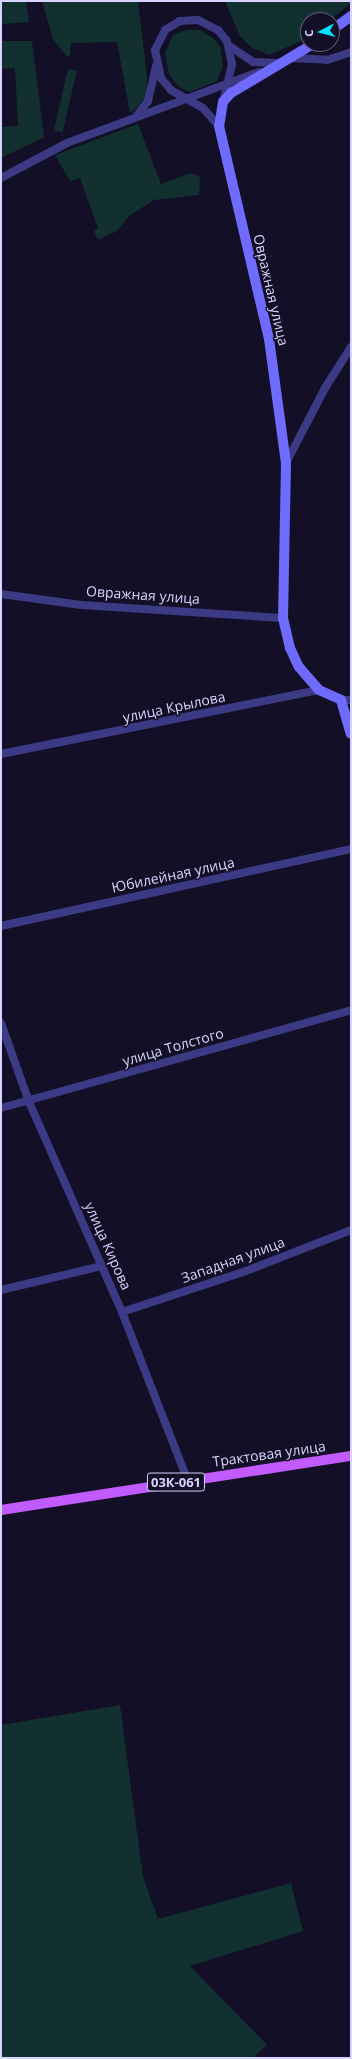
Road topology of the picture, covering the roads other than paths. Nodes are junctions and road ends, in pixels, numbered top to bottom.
1 (351, 16) edge
2 (340, 24) edge
3 (230, 47) junction
4 (302, 52) edge
5 (351, 52) edge
6 (290, 60) junction
7 (156, 63) junction
8 (227, 85) junction
9 (186, 99) junction
10 (223, 102) junction
11 (135, 119) junction
12 (219, 126) junction
13 (1, 178) edge
14 (351, 347) edge
15 (286, 463) junction
16 (1, 594) edge
17 (283, 618) junction
18 (320, 690) junction
19 (346, 700) edge
20 (351, 734) edge
21 (1, 754) edge
22 (351, 849) edge
23 (1, 926) edge
24 (351, 1010) edge
25 (1, 1023) edge
26 (29, 1102) junction
27 (1, 1108) edge
28 (351, 1230) edge
29 (102, 1266) junction
30 (1, 1290) edge
31 (122, 1312) junction
32 (351, 1456) edge
33 (188, 1481) junction
34 (1, 1510) edge

1 - 2 street
3 - 6 street
3 - 7 street
3 - 8 street
4 - 6 street
5 - 6 street
6 - 8 street
6 - 10 street
7 - 9 street
7 - 11 street
8 - 9 street
8 - 10 street
9 - 11 street
9 - 12 street
10 - 12 street
11 - 13 street
12 - 15 street, Овражная улица
14 - 15 street, Овражная улица
15 - 17 street, Овражная улица
16 - 17 street, Овражная улица
17 - 18 street, Овражная улица
18 - 19 street
18 - 21 street, улица Крылова
19 - 20 street
22 - 23 street, Юбилейная улица
24 - 26 street, улица Толстого
25 - 26 street, улица Кирова
26 - 27 street, улица Толстого
26 - 29 street, улица Кирова
28 - 31 street, Западная улица
29 - 30 street
29 - 31 street, улица Кирова
31 - 33 street, улица Кирова
32 - 33 main road, Трактовая улица / 03К-061
33 - 34 main road, Трактовая улица / 03К-061

